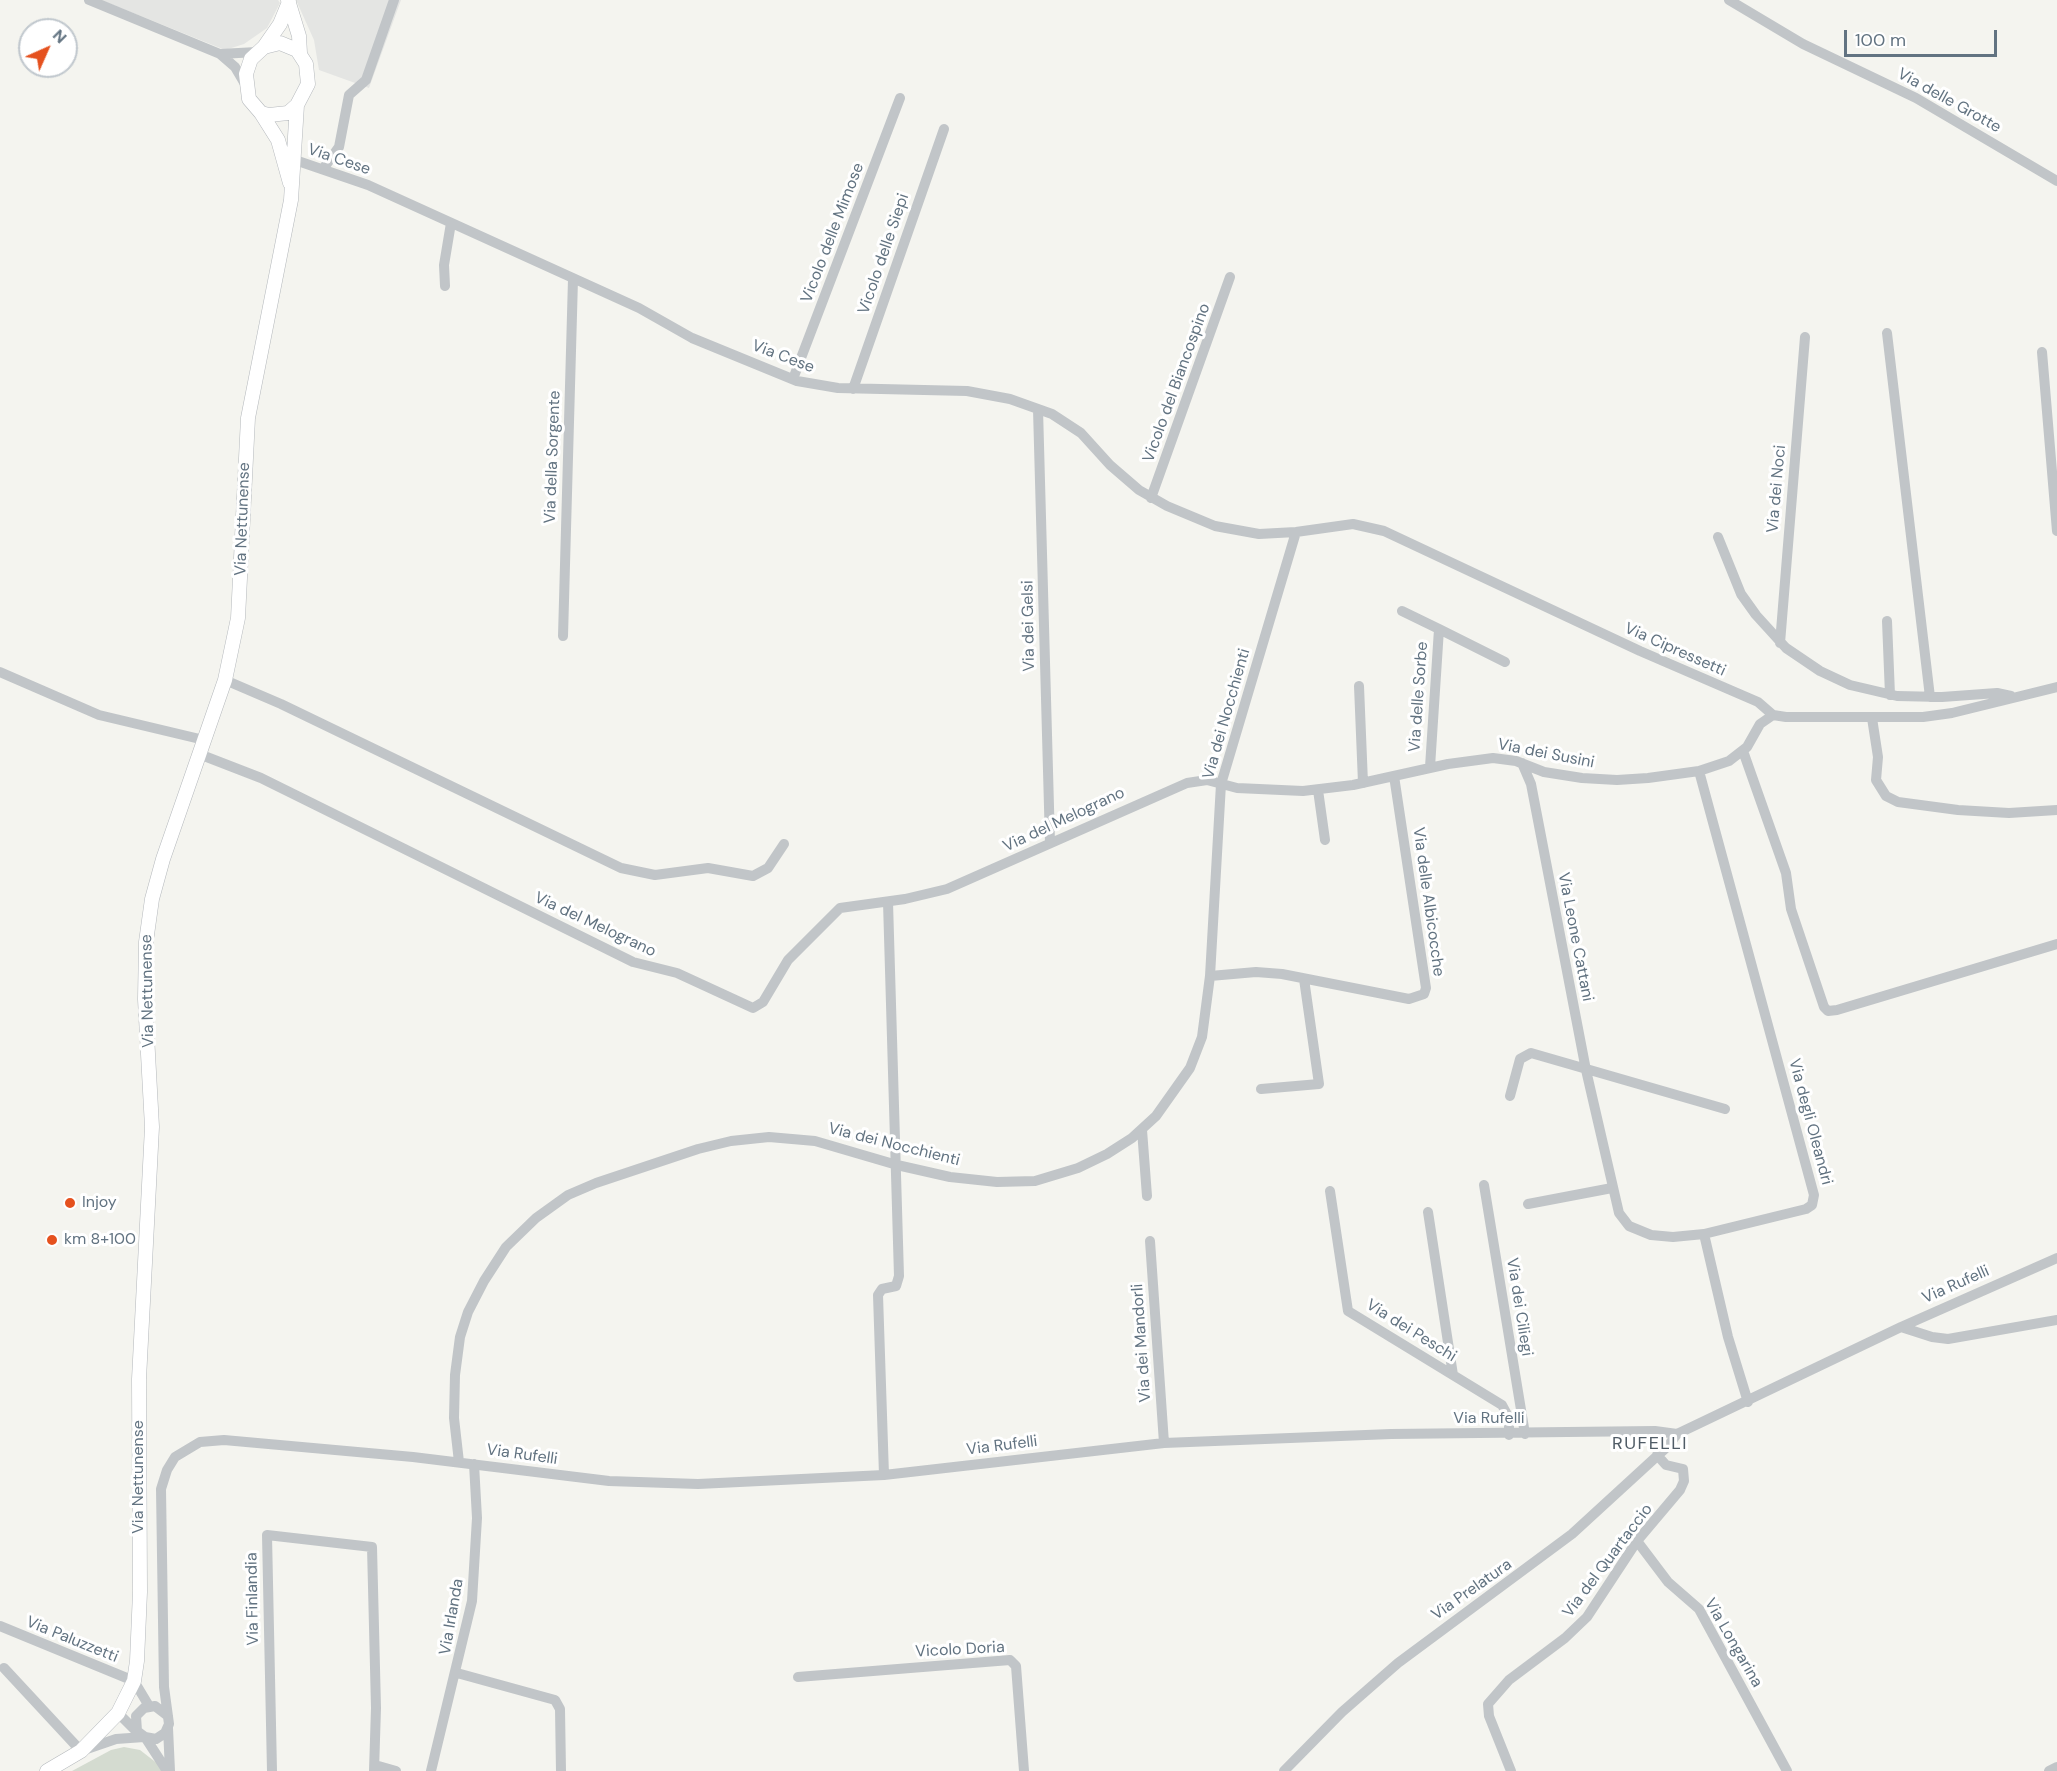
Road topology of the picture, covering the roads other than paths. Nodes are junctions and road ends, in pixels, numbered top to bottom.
1 (89, 0) edge
2 (394, 0) edge
3 (1729, 0) edge
4 (288, 1) edge
5 (260, 50) junction
6 (300, 53) junction
7 (220, 54) junction
8 (245, 84) junction
9 (900, 98) dead end
10 (297, 105) junction
11 (261, 113) junction
12 (944, 129) dead end
13 (295, 160) junction
14 (323, 169) junction
15 (2057, 181) edge
16 (292, 190) junction
17 (451, 223) junction
18 (1230, 277) dead end
19 (573, 279) junction
20 (445, 286) dead end
21 (1887, 333) dead end
22 (1805, 337) dead end
23 (2042, 352) dead end
24 (793, 379) junction
25 (853, 388) junction
26 (1038, 409) junction
27 (1151, 498) junction
28 (2057, 531) edge
29 (1296, 532) junction
30 (1718, 537) dead end
31 (1402, 611) dead end
32 (1887, 621) dead end
33 (1439, 629) junction
34 (563, 636) dead end
35 (1780, 643) junction
36 (1505, 662) dead end
37 (0, 672) edge
38 (225, 680) junction
39 (1359, 686) dead end
40 (2057, 687) edge
41 (1890, 695) junction
42 (2012, 697) junction
43 (1930, 698) junction
44 (1773, 715) junction
45 (1872, 718) junction
46 (204, 740) junction
47 (1743, 751) junction
48 (199, 754) junction
49 (1522, 763) junction
50 (1430, 768) junction
51 (1542, 771) junction
52 (1699, 771) junction
53 (1395, 776) junction
54 (1363, 783) junction
55 (1221, 784) junction
56 (1318, 790) junction
57 (1535, 809) junction
58 (2057, 810) edge
59 (1325, 840) dead end
60 (1050, 843) junction
61 (784, 844) dead end
62 (888, 902) junction
63 (2057, 944) edge
64 (1210, 976) junction
65 (1304, 979) junction
66 (1586, 1070) junction
67 (1261, 1089) dead end
68 (1510, 1096) dead end
69 (1725, 1109) dead end
70 (1142, 1130) junction
71 (897, 1165) junction
72 (1484, 1185) dead end
73 (1612, 1188) junction
74 (1330, 1191) dead end
75 (1147, 1196) dead end
76 (1528, 1204) dead end
77 (1428, 1212) dead end
78 (1704, 1234) junction
79 (1150, 1241) dead end
80 (2057, 1258) edge
81 (2057, 1320) edge
82 (1902, 1327) junction
83 (1453, 1375) junction
84 (1748, 1402) junction
85 (1525, 1434) junction
86 (1677, 1434) junction
87 (1509, 1435) junction
88 (1164, 1443) junction
89 (1658, 1455) junction
90 (459, 1462) junction
91 (474, 1464) junction
92 (884, 1475) junction
93 (1637, 1541) junction
94 (0, 1626) edge
95 (4, 1668) dead end
96 (457, 1673) junction
97 (798, 1677) dead end
98 (134, 1681) junction
99 (164, 1687) junction
100 (146, 1708) junction
101 (120, 1711) junction
102 (168, 1716) junction
103 (168, 1728) junction
104 (143, 1736) junction
105 (81, 1751) junction
106 (2057, 1767) edge
107 (374, 1768) edge
108 (47, 1771) edge
109 (169, 1771) edge
110 (272, 1771) edge
111 (396, 1771) edge
112 (431, 1771) edge
113 (561, 1771) edge
114 (1024, 1771) edge
115 (1284, 1771) edge
116 (1511, 1771) edge
117 (1787, 1771) edge
118 (2049, 1771) edge

1 - 7 street
2 - 14 street
3 - 15 street, Via delle Grotte
4 - 5 main road, Via Nettunense
4 - 6 main road, Via Nettunense
5 - 6 main road
5 - 7 street
5 - 8 main road, Via Nettunense
6 - 10 main road, Via Nettunense
7 - 8 street
8 - 11 main road, Via Nettunense
9 - 24 street, Vicolo delle Mimose
10 - 11 main road
10 - 13 main road, Via Nettunense
11 - 16 main road, Via Nettunense
12 - 25 street, Vicolo delle Siepi
13 - 14 street, Via Cese
13 - 16 main road, Via Nettunense
14 - 17 street, Via Cese
16 - 38 main road, Via Nettunense
17 - 19 street, Via Cese
17 - 20 street
18 - 27 street, Vicolo del Biancospino
19 - 24 street, Via Cese
19 - 34 street, Via della Sorgente
21 - 43 street
22 - 35 street, Via dei Noci
23 - 28 street
24 - 25 street, Via Cese
25 - 26 street, Via Cese
26 - 27 street, Via Cese
26 - 60 street, Via dei Gelsi
27 - 29 street, Via Cese
29 - 44 street, Via Cipressetti
29 - 55 street, Via dei Nocchienti
30 - 35 street
31 - 33 street, Via delle Sorbe
32 - 41 street
33 - 36 street, Via delle Sorbe
33 - 50 street, Via delle Sorbe
35 - 41 street
37 - 46 street
38 - 46 main road, Via Nettunense
38 - 61 street
39 - 54 street
40 - 42 street
41 - 43 street
42 - 43 street
42 - 45 street
44 - 45 street
44 - 47 street, Via dei Susini
45 - 58 street
46 - 48 main road, Via Nettunense
47 - 52 street, Via dei Susini
47 - 63 street
48 - 62 street, Via del Melograno
48 - 98 main road, Via Nettunense
49 - 50 street, Via dei Susini
49 - 51 street, Via dei Susini
49 - 57 street, Via Leone Cattani
50 - 53 street, Via dei Susini
51 - 52 street, Via dei Susini
51 - 57 street, Via Leone Cattani
52 - 78 street, Via degli Oleandri
53 - 54 street, Via dei Susini
53 - 65 street, Via delle Albicocche
54 - 56 street, Via dei Susini
55 - 56 street, Via dei Susini
55 - 60 street, Via del Melograno
55 - 64 street, Via dei Nocchienti
56 - 59 street
57 - 66 street, Via Leone Cattani
60 - 62 street, Via del Melograno
62 - 71 street
64 - 65 street, Via delle Albicocche
64 - 70 street, Via dei Nocchienti
65 - 67 street
66 - 68 street
66 - 69 street
66 - 73 street, Via Leone Cattani
70 - 71 street, Via dei Nocchienti
70 - 75 street
71 - 90 street, Via dei Nocchienti
71 - 92 street
72 - 85 street, Via dei Ciliegi
73 - 76 street
73 - 78 street, Via Leone Cattani
74 - 83 street, Via dei Peschi
77 - 83 street
78 - 84 street
79 - 88 street, Via dei Mandorli
80 - 82 street, Via Rufelli
81 - 82 street
82 - 84 street, Via Rufelli
83 - 87 street, Via dei Peschi
84 - 86 street, Via Rufelli
85 - 86 street, Via Rufelli
85 - 87 street, Via Rufelli
86 - 89 street, Via Prelatura
87 - 88 street, Via Rufelli
88 - 92 street, Via Rufelli
89 - 93 street, Via del Quartaccio
89 - 115 street, Via Prelatura
90 - 91 street, Via Rufelli
90 - 99 street, Via Rufelli
91 - 92 street, Via Rufelli
91 - 96 street, Via Irlanda
93 - 116 street, Via del Quartaccio
93 - 117 street, Via Longarina
94 - 98 street, Via Paluzzetti
95 - 105 street
96 - 112 street, Via Irlanda
96 - 113 street
97 - 114 street, Vicolo Doria
98 - 100 street
98 - 101 main road, Via Nettunense
99 - 100 street
99 - 102 street, Via Rufelli
100 - 101 street
100 - 102 street
100 - 104 street
101 - 104 street
101 - 105 main road, Via Nettunense
102 - 103 street
103 - 104 street
103 - 109 street
104 - 105 street
104 - 109 street
105 - 108 main road, Via Nettunense
106 - 118 street
107 - 110 street, Via Finlandia
107 - 111 street, Via Finlandia

